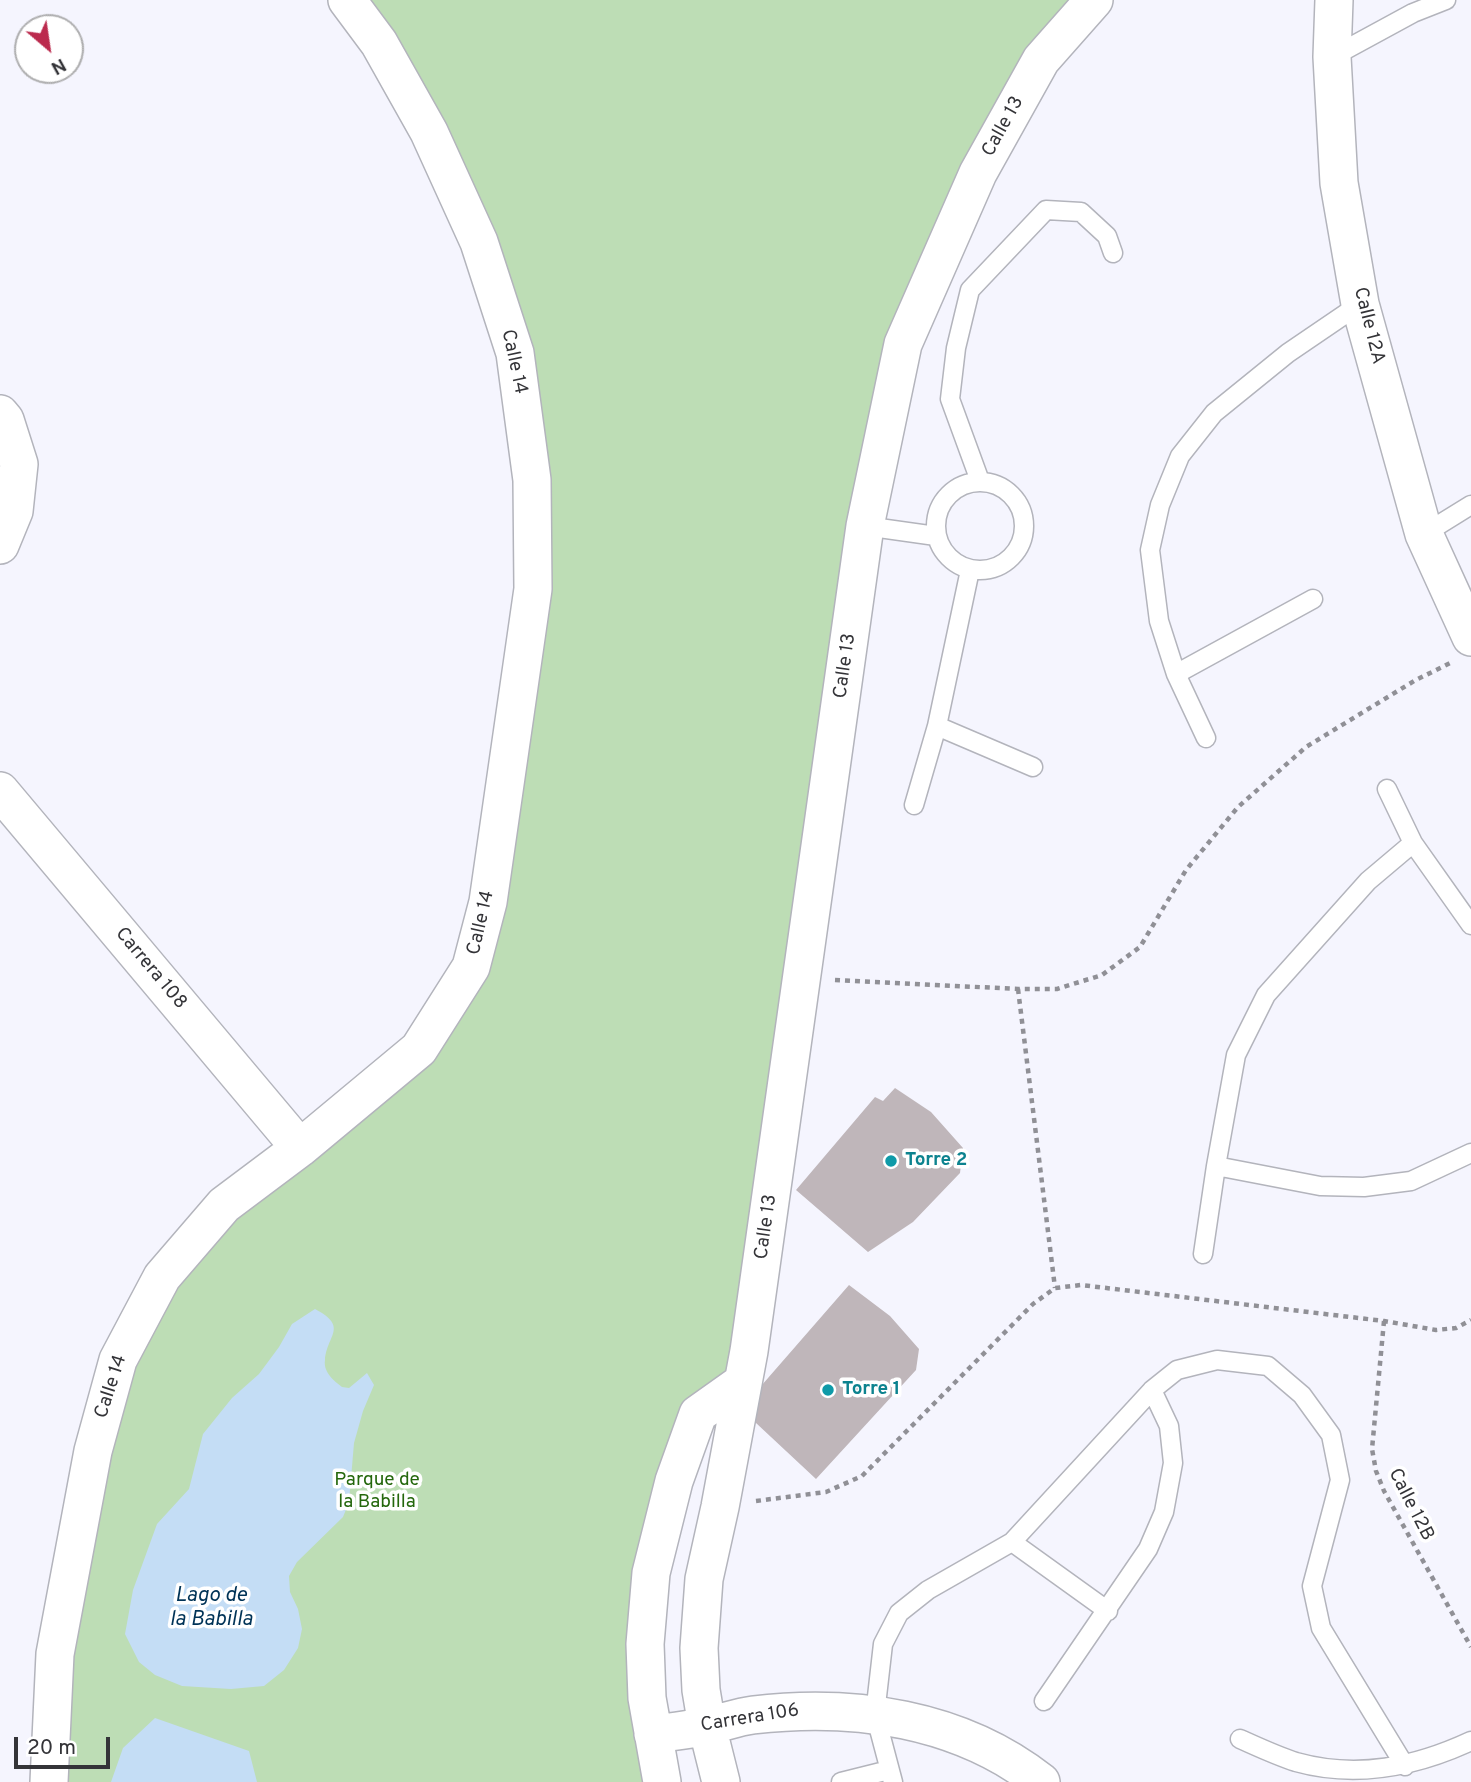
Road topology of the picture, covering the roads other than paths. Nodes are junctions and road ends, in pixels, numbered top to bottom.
1 (347, 0) edge
2 (1094, 0) edge
3 (1334, 0) edge
4 (1446, 0) edge
5 (1332, 57) junction
6 (1113, 253) dead end
7 (1360, 304) junction
8 (0, 414) edge
9 (980, 481) junction
10 (1471, 505) edge
11 (866, 526) junction
12 (1424, 534) junction
13 (936, 536) junction
14 (0, 545) edge
15 (970, 570) junction
16 (1313, 599) dead end
17 (1465, 647) edge
18 (1176, 674) junction
19 (937, 726) junction
20 (1206, 738) dead end
21 (1033, 767) dead end
22 (1387, 789) dead end
23 (0, 791) edge
24 (914, 805) dead end
25 (1413, 843) junction
26 (1471, 925) edge
27 (300, 1148) junction
28 (1471, 1153) edge
29 (1216, 1166) junction
30 (1203, 1254) dead end
31 (743, 1382) junction
32 (1152, 1390) junction
33 (1012, 1542) junction
34 (1108, 1611) junction
35 (1044, 1701) dead end
36 (875, 1714) junction
37 (707, 1726) junction
38 (653, 1734) junction
39 (1240, 1739) dead end
40 (1471, 1741) edge
41 (1405, 1766) junction
42 (891, 1776) edge
43 (49, 1782) edge
44 (662, 1782) edge
45 (721, 1782) edge
46 (841, 1782) edge
47 (1041, 1782) edge

1 - 27 street, Calle 14
2 - 11 street, Calle 13
3 - 5 street, Calle 12A
4 - 5 lane
5 - 7 street, Calle 12A
6 - 9 lane
7 - 12 street, Calle 12A
7 - 18 lane
8 - 14 street
9 - 13 lane
9 - 15 lane
10 - 12 lane
11 - 13 lane
11 - 31 street, Calle 13
12 - 17 street, Calle 12A
13 - 15 lane
15 - 19 lane
16 - 18 lane
18 - 20 lane
19 - 21 lane
19 - 24 lane
22 - 25 lane
23 - 27 street, Carrera 108
25 - 26 lane
25 - 29 lane
27 - 43 street, Calle 14
28 - 29 lane
29 - 30 lane
31 - 37 street, Calle 13
31 - 38 street
32 - 33 lane
32 - 34 lane
32 - 41 lane
33 - 34 lane
33 - 36 lane
34 - 35 lane
36 - 37 street, Carrera 106
36 - 42 lane
36 - 47 street, Carrera 106
37 - 38 street, Carrera 106
37 - 45 street, Calle 13
38 - 44 street
39 - 41 lane
40 - 41 lane
42 - 46 lane

